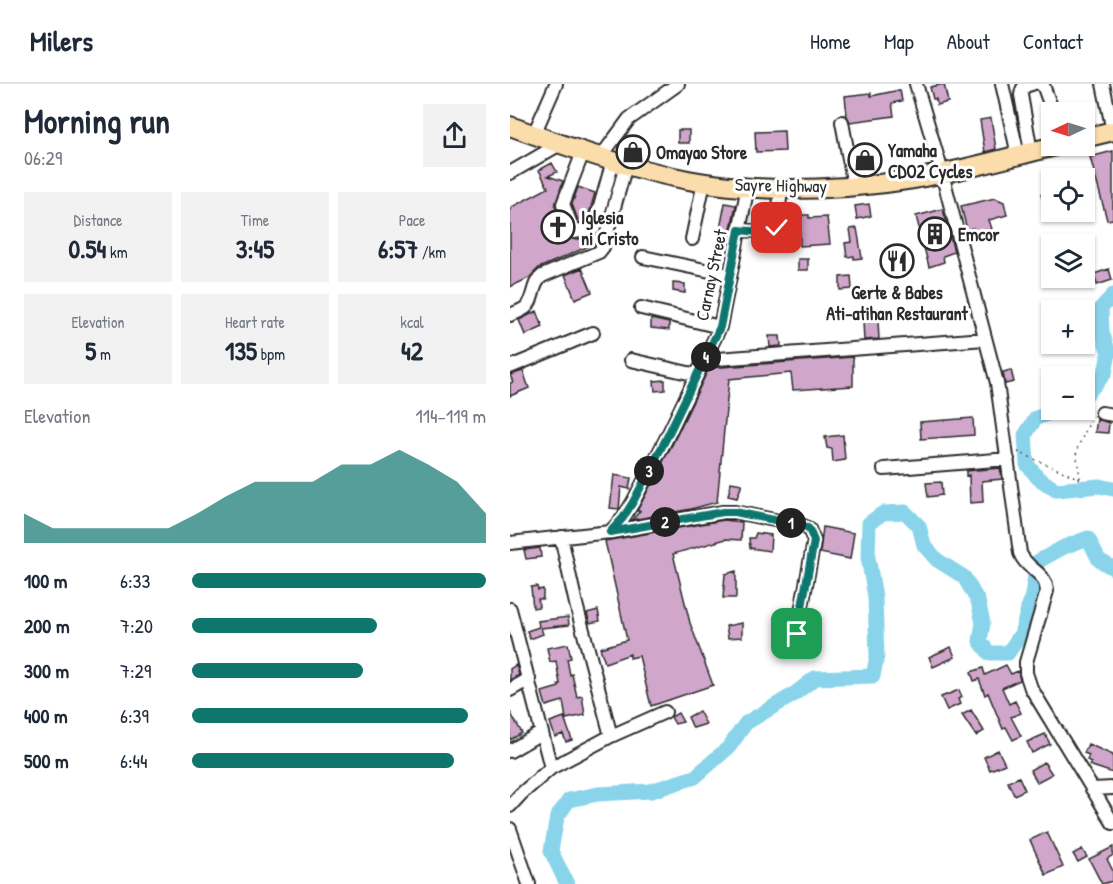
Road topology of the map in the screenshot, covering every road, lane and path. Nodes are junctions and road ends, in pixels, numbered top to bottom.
1 (556, 84) edge
2 (678, 84) edge
3 (916, 84) edge
4 (1002, 84) edge
5 (1032, 84) edge
6 (1040, 84) edge
7 (1103, 84) edge
8 (1049, 102) edge
9 (842, 122) dead end
10 (510, 126) edge
11 (1113, 131) edge
12 (534, 134) junction
13 (1095, 135) edge
14 (560, 144) junction
15 (1041, 149) edge
16 (1025, 153) junction
17 (606, 159) junction
18 (510, 173) edge
19 (942, 174) junction
20 (704, 182) junction
21 (747, 186) junction
22 (854, 186) junction
23 (781, 188) junction
24 (739, 230) junction
25 (692, 239) dead end
26 (643, 257) dead end
27 (729, 275) junction
28 (641, 308) dead end
29 (510, 315) edge
30 (720, 327) junction
31 (593, 333) dead end
32 (985, 339) junction
33 (631, 360) dead end
34 (704, 360) junction
35 (510, 367) edge
36 (697, 375) junction
37 (1108, 414) edge
38 (1007, 454) junction
39 (884, 469) dead end
40 (610, 532) junction
41 (561, 537) junction
42 (510, 543) edge
43 (511, 618) edge
44 (797, 634) dead end
45 (529, 679) junction
46 (510, 690) edge
47 (665, 712) dead end
48 (541, 733) junction
49 (611, 736) junction
50 (510, 751) edge
51 (551, 768) junction
52 (1113, 788) edge
53 (1092, 789) junction
54 (510, 806) edge
55 (1113, 823) edge
56 (510, 829) edge
57 (521, 863) junction
58 (510, 871) edge
59 (529, 884) edge

1 - 12 street
2 - 17 street
3 - 19 street
4 - 16 street
5 - 16 street
6 - 8 street
7 - 11 street
9 - 22 street
10 - 12 highway, Sayre Highway
11 - 13 highway
12 - 14 highway, Sayre Highway
14 - 17 highway, Sayre Highway
14 - 18 street
15 - 16 highway, Sayre Highway
16 - 19 highway, Sayre Highway
17 - 17 street
17 - 20 highway, Sayre Highway
17 - 29 street
19 - 22 highway, Sayre Highway
19 - 32 street
20 - 21 highway, Sayre Highway
20 - 25 street
21 - 23 highway, Sayre Highway
21 - 24 street, Carnay Street
22 - 23 highway, Sayre Highway
23 - 24 street
24 - 27 street, Carnay Street
26 - 27 street
27 - 30 street, Carnay Street
28 - 30 street
30 - 34 street, Carnay Street
31 - 35 street
32 - 34 street
32 - 38 street
33 - 36 street
34 - 36 street, Carnay Street
36 - 40 street, Carnay Street
37 - 38 path
38 - 39 street
38 - 53 street
40 - 41 street
40 - 44 street
41 - 42 street
41 - 49 street
43 - 45 street
45 - 46 street
45 - 48 street
47 - 49 street
48 - 50 street
48 - 51 street
49 - 51 street
51 - 54 street
52 - 53 street
53 - 55 street
56 - 57 street
57 - 58 street
57 - 59 street

